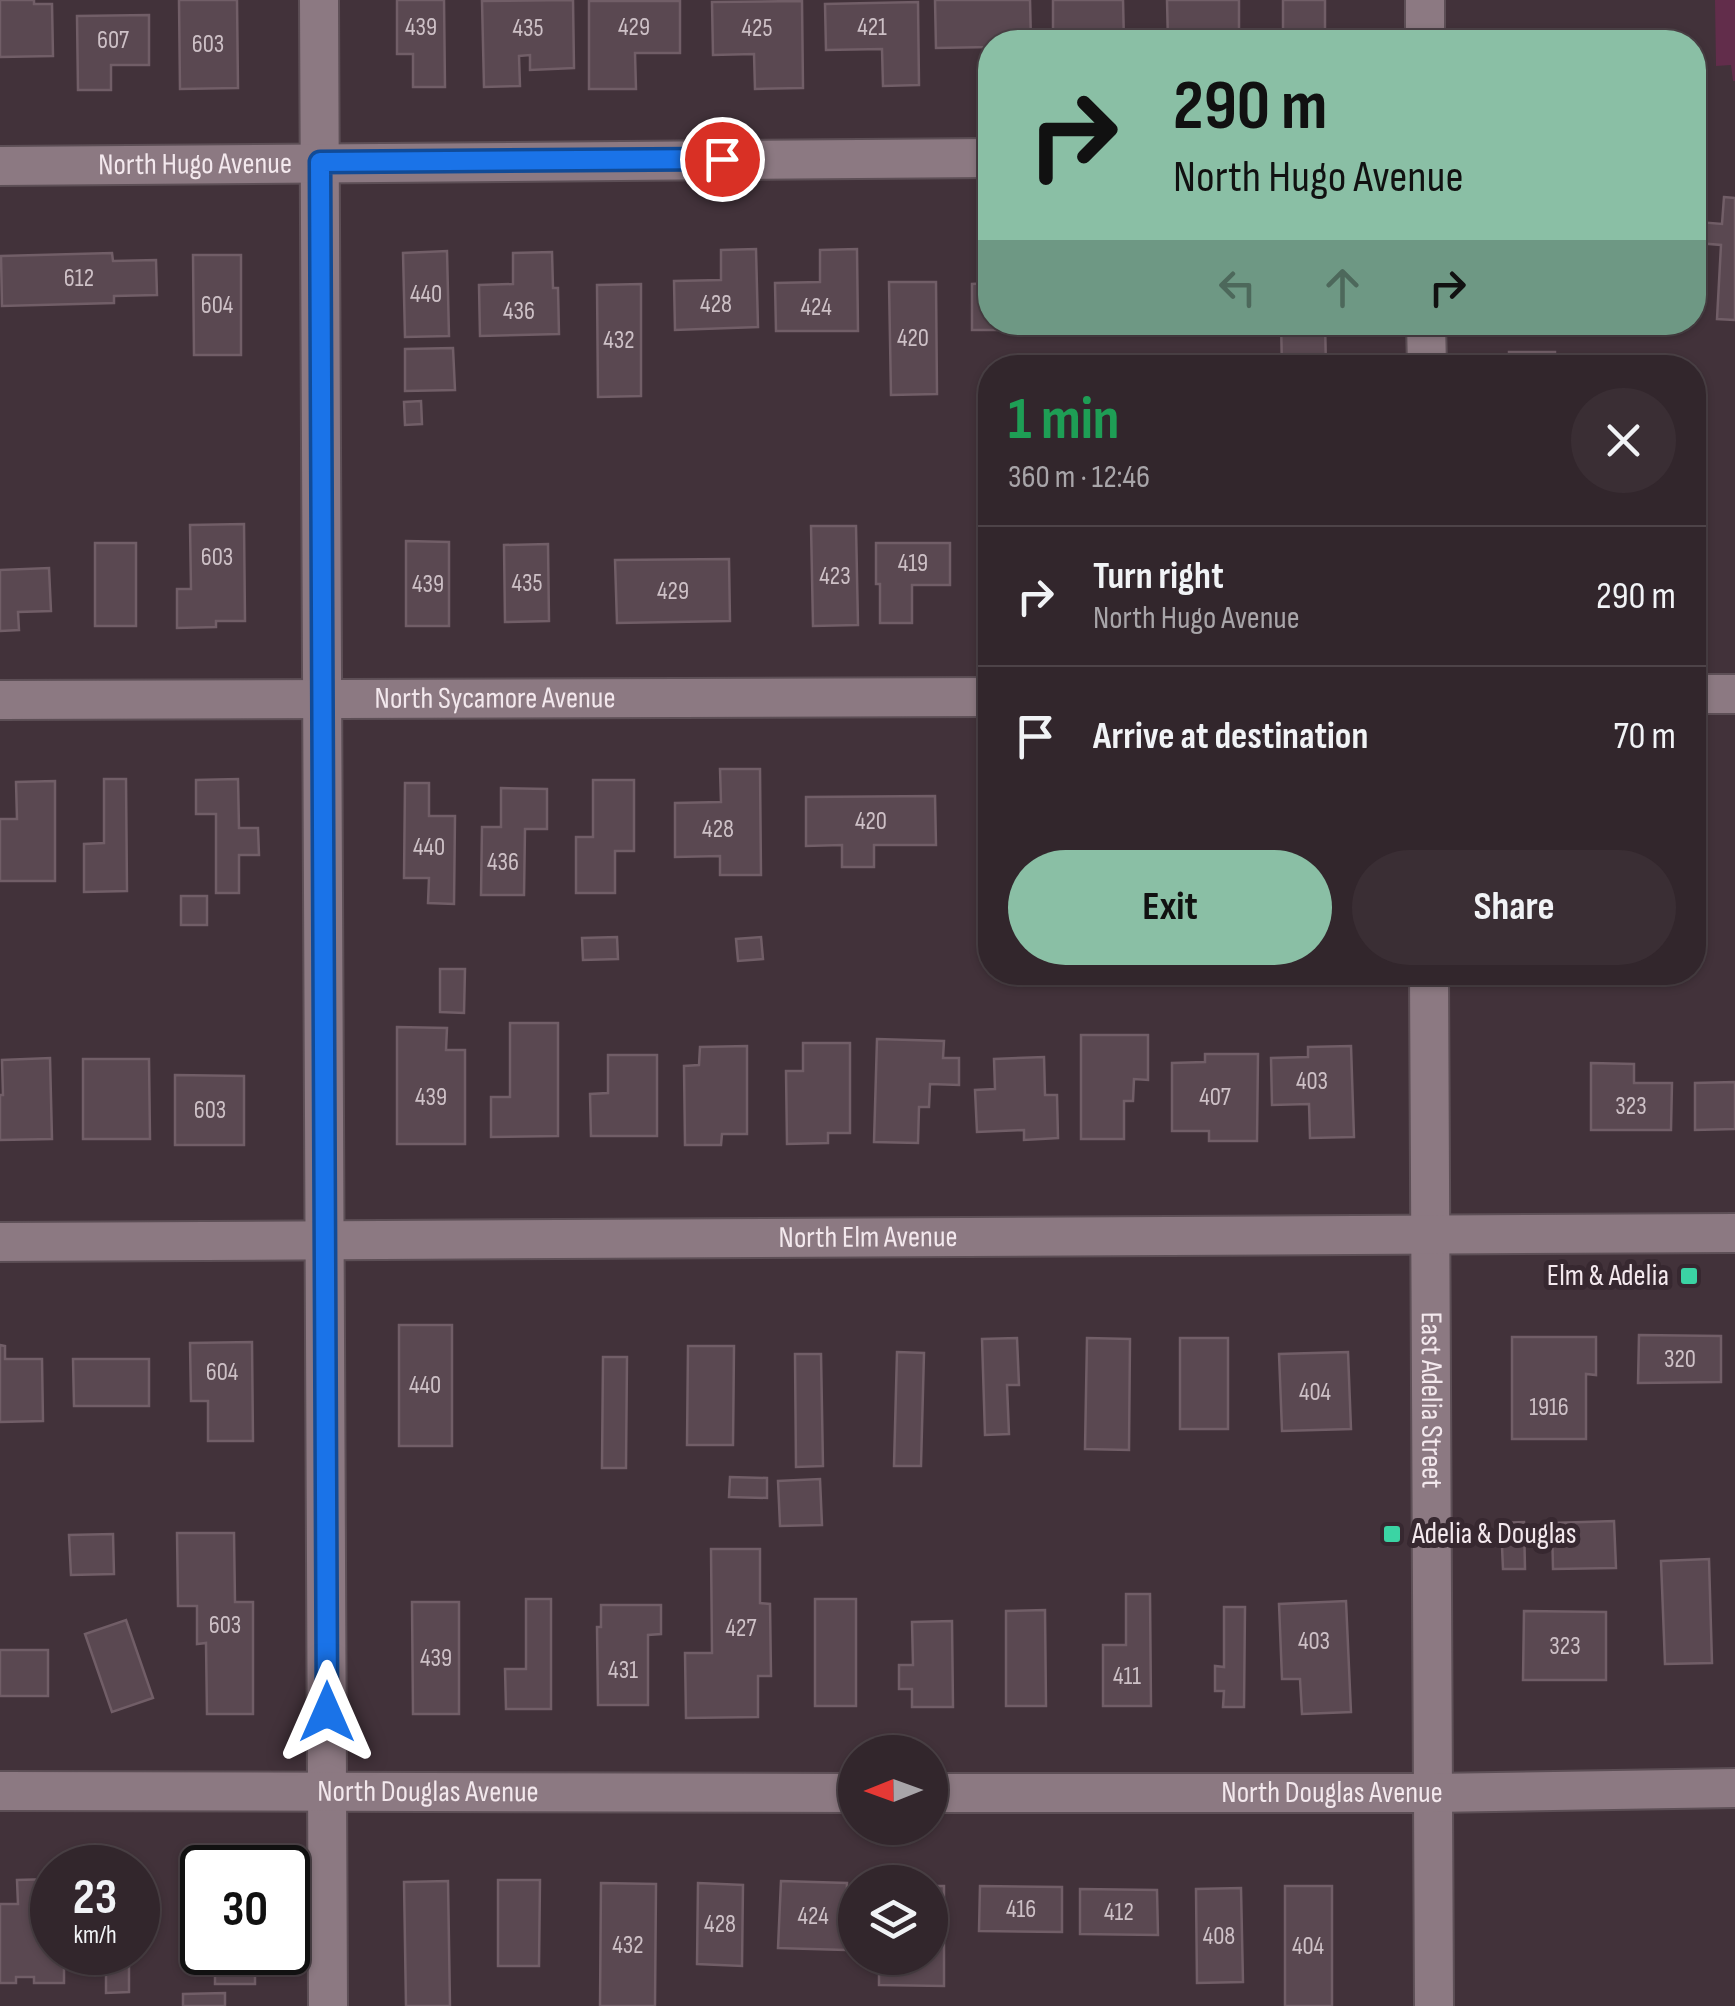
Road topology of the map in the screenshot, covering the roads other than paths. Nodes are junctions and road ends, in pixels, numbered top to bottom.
1 (319, 0) edge
2 (1425, 0) edge
3 (1425, 30) edge
4 (978, 158) edge
5 (320, 162) junction
6 (0, 166) edge
7 (1706, 694) edge
8 (1735, 694) edge
9 (978, 697) edge
10 (322, 699) junction
11 (0, 700) edge
12 (1430, 985) edge
13 (1735, 1233) edge
14 (1430, 1234) junction
15 (325, 1240) junction
16 (0, 1242) edge
17 (1735, 1788) edge
18 (0, 1791) edge
19 (328, 1792) junction
20 (838, 1793) edge
21 (948, 1793) edge
22 (1433, 1793) junction
23 (328, 2006) edge
24 (1434, 2006) edge

1 - 5 street
2 - 3 street
4 - 5 street, North Hugo Avenue
5 - 6 street, North Hugo Avenue
5 - 10 street
7 - 8 street
9 - 10 street, North Sycamore Avenue
10 - 11 street, North Sycamore Avenue
10 - 15 street
12 - 14 street, East Adelia Street
13 - 14 street, North Elm Avenue
14 - 15 street, North Elm Avenue
14 - 22 street, East Adelia Street
15 - 16 street, North Elm Avenue
15 - 19 street
17 - 22 street, North Douglas Avenue
18 - 19 street, North Douglas Avenue
19 - 20 street, North Douglas Avenue
19 - 23 street
21 - 22 street, North Douglas Avenue
22 - 24 street, East Adelia Street

